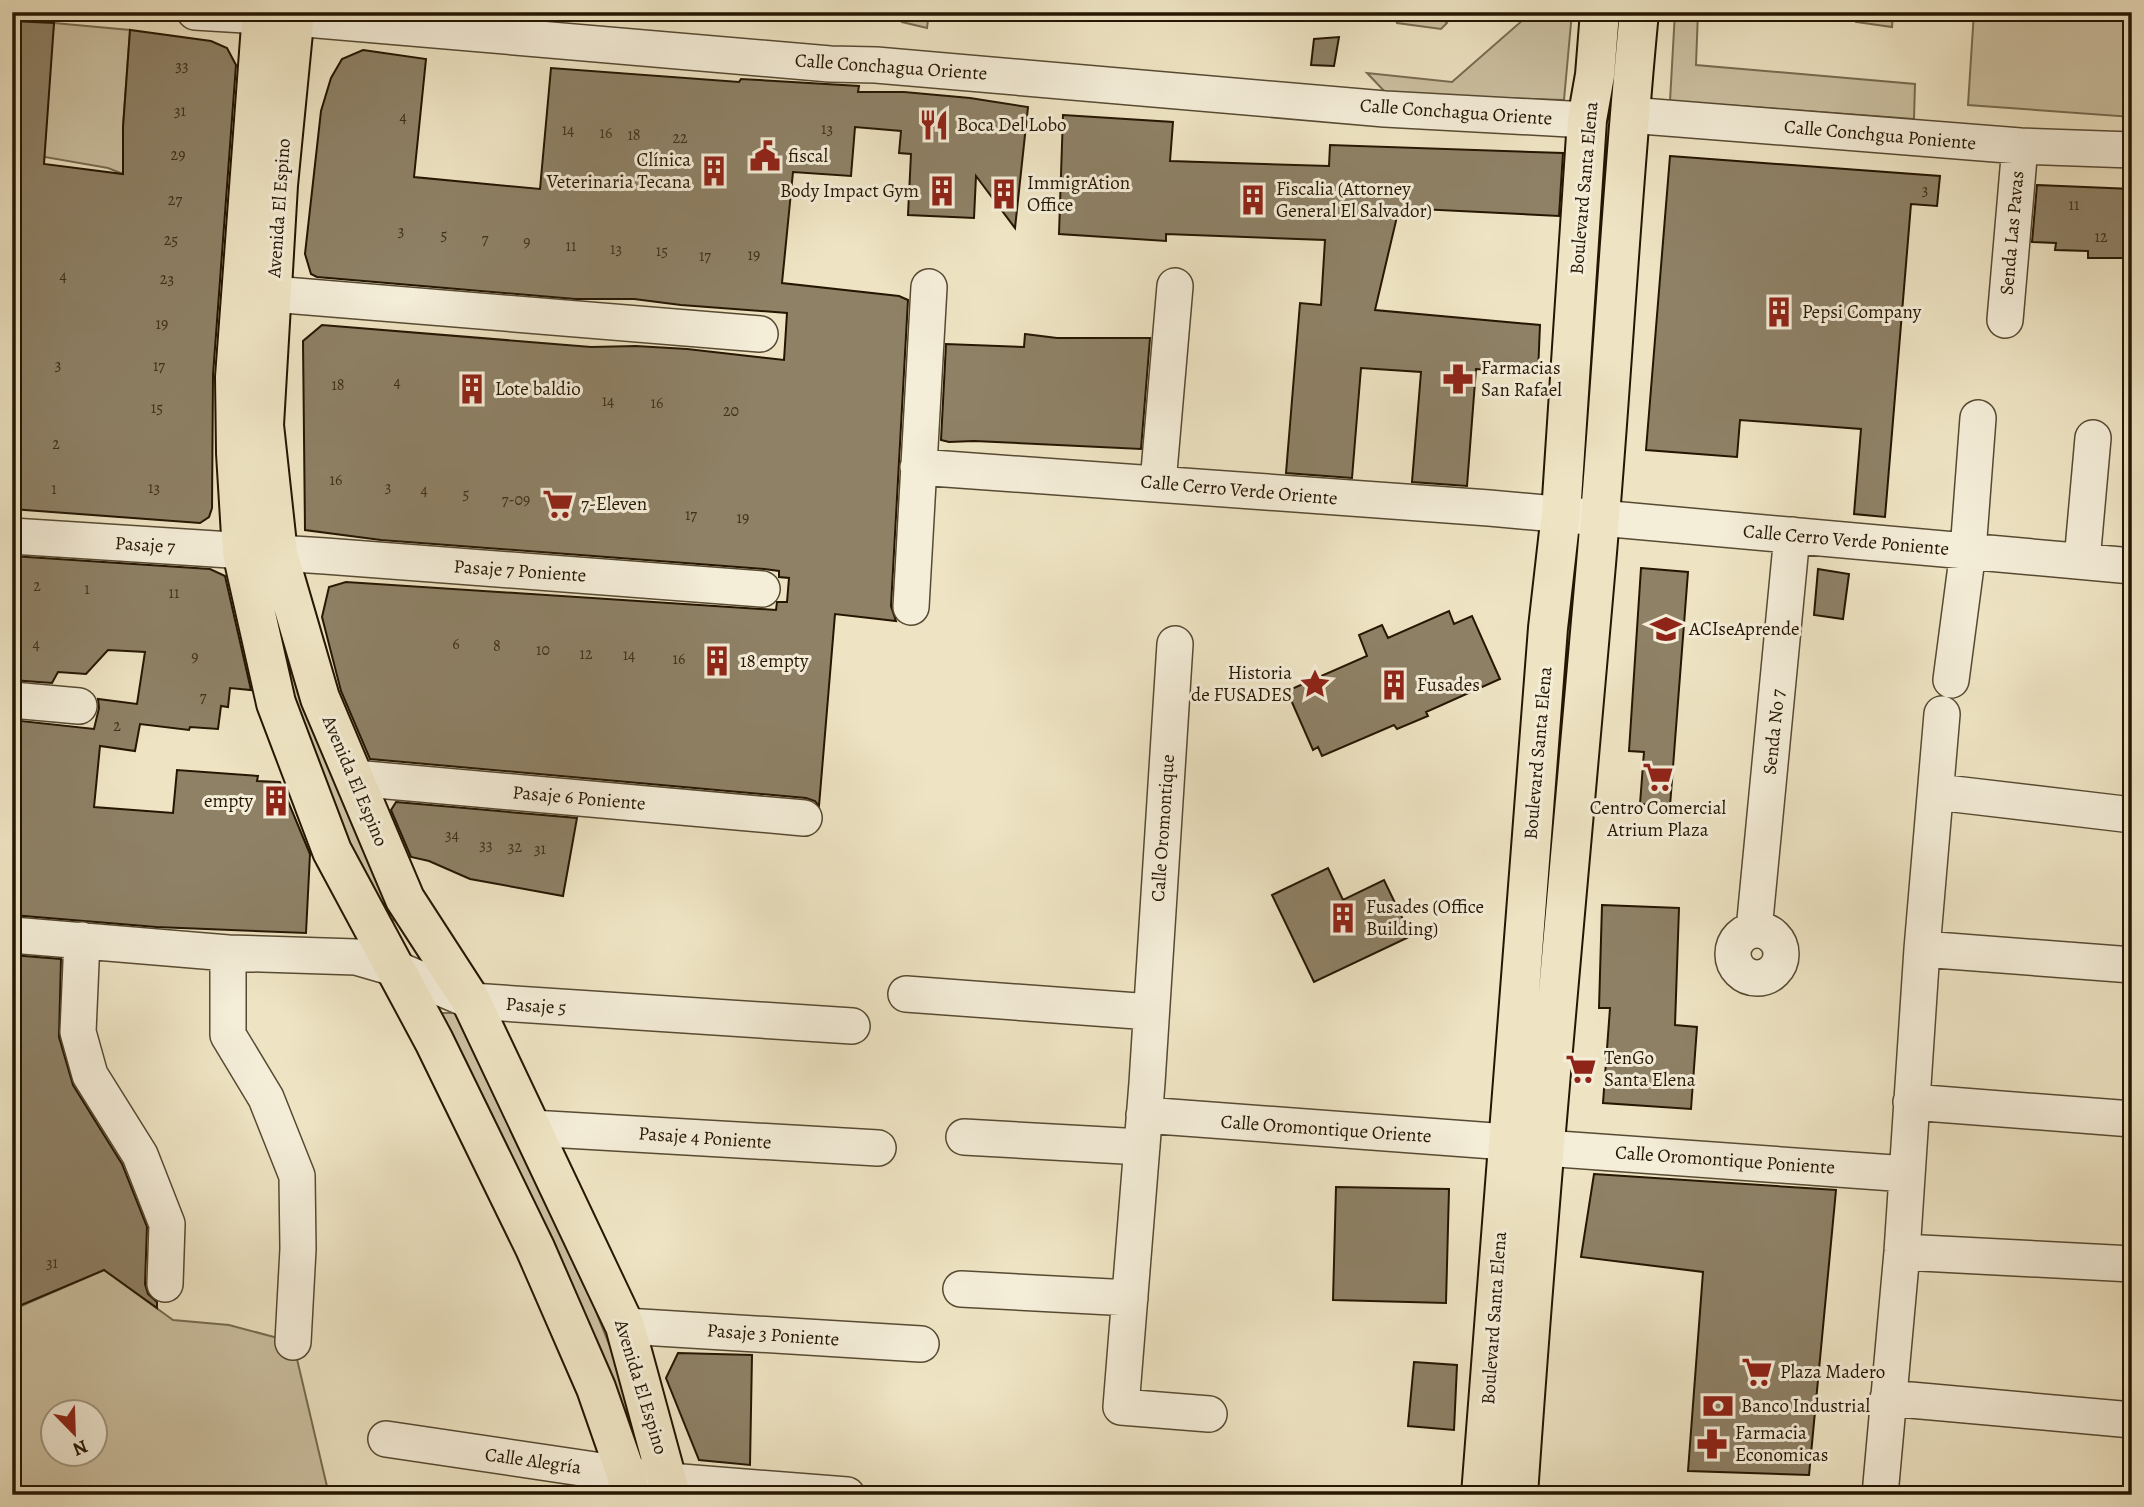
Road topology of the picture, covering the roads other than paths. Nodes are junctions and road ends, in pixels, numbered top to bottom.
1 (195, 12) edge
2 (1600, 12) edge
3 (1614, 12) edge
4 (1639, 12) edge
5 (278, 15) edge
6 (1629, 115) junction
7 (1587, 120) junction
8 (2020, 146) junction
9 (2132, 150) edge
10 (1175, 286) dead end
11 (929, 287) dead end
12 (272, 294) junction
13 (1615, 295) junction
14 (2005, 320) dead end
15 (760, 334) dead end
16 (1978, 418) dead end
17 (2093, 438) dead end
18 (918, 467) junction
19 (1158, 483) junction
20 (1561, 514) junction
21 (1600, 518) junction
22 (1792, 535) junction
23 (12, 536) edge
24 (1968, 551) junction
25 (260, 553) junction
26 (2082, 561) junction
27 (2132, 566) edge
28 (762, 589) dead end
29 (911, 607) dead end
30 (1175, 644) dead end
31 (1951, 680) dead end
32 (12, 699) edge
33 (79, 706) dead end
34 (1942, 714) dead end
35 (354, 778) junction
36 (1937, 792) junction
37 (2132, 816) edge
38 (804, 818) dead end
39 (1754, 930) dead end
40 (12, 935) edge
41 (82, 940) junction
42 (1922, 949) junction
43 (228, 953) junction
44 (2132, 965) edge
45 (394, 968) junction
46 (906, 994) dead end
47 (471, 1001) junction
48 (1151, 1012) junction
49 (852, 1026) dead end
50 (1911, 1102) junction
51 (2132, 1119) edge
52 (531, 1128) junction
53 (1143, 1131) junction
54 (964, 1137) dead end
55 (1526, 1145) junction
56 (878, 1149) dead end
57 (1907, 1174) junction
58 (1902, 1252) junction
59 (2132, 1264) edge
60 (165, 1284) dead end
61 (961, 1289) dead end
62 (1130, 1298) junction
63 (625, 1326) junction
64 (293, 1342) dead end
65 (921, 1344) dead end
66 (1888, 1398) junction
67 (1209, 1414) dead end
68 (2132, 1420) edge
69 (1486, 1421) junction
70 (386, 1439) dead end
71 (628, 1485) edge
72 (670, 1488) edge
73 (848, 1495) edge
74 (1481, 1495) edge
75 (1495, 1495) edge
76 (1518, 1495) edge
77 (1881, 1495) edge

1 - 5 street, Calle Conchagua Oriente
2 - 7 main road, Boulevard Santa Elena
3 - 6 main road
4 - 6 main road, Boulevard Santa Elena
5 - 7 street, Calle Conchagua Oriente
5 - 12 main road, Avenida El Espino
5 - 25 main road, Avenida El Espino
6 - 8 street, Calle Conchgua Poniente
6 - 13 main road, Boulevard Santa Elena
7 - 13 main road
7 - 20 main road, Boulevard Santa Elena
8 - 9 street, Calle Conchgua Poniente
8 - 14 street, Senda Las Pavas
10 - 19 street
11 - 18 street
12 - 15 street
12 - 25 main road, Avenida El Espino
13 - 21 main road, Boulevard Santa Elena
16 - 24 street
17 - 26 street
18 - 19 street, Calle Cerro Verde Oriente
18 - 29 street
19 - 20 street, Calle Cerro Verde Oriente
20 - 21 street, Calle Cerro Verde Poniente
20 - 55 main road, Boulevard Santa Elena
21 - 22 street, Calle Cerro Verde Poniente
21 - 55 main road, Boulevard Santa Elena
22 - 24 street, Calle Cerro Verde Poniente
22 - 39 street, Senda No 7
23 - 25 street, Pasaje 7
24 - 26 street, Calle Cerro Verde Poniente
24 - 31 street
25 - 28 street, Pasaje 7 Poniente
25 - 35 main road, Avenida El Espino
25 - 45 main road, Avenida El Espino
26 - 27 street, Calle Cerro Verde Poniente
30 - 48 street, Calle Oromontique
32 - 33 street
34 - 36 street
35 - 38 street, Pasaje 6 Poniente
35 - 47 main road, Avenida El Espino
36 - 37 street
36 - 42 street
40 - 41 street, Pasaje 5
41 - 43 street, Pasaje 5
41 - 60 street
42 - 44 street
42 - 50 street
43 - 45 street, Pasaje 5
43 - 64 street
45 - 47 street, Pasaje 5
45 - 71 main road, Avenida El Espino
46 - 48 street
47 - 49 street, Pasaje 5
47 - 52 main road, Avenida El Espino
48 - 53 street, Calle Oromontique
50 - 51 street
50 - 57 street
52 - 56 street, Pasaje 4 Poniente
52 - 63 main road, Avenida El Espino
53 - 54 street
53 - 55 street, Calle Oromontique Oriente
53 - 62 street, Calle Oromontique
55 - 57 street, Calle Oromontique Poniente
55 - 69 main road, Boulevard Santa Elena
55 - 76 main road, Boulevard Santa Elena
57 - 58 street
58 - 59 street
58 - 66 street
61 - 62 street
62 - 67 street, Calle Oromontique
63 - 65 street, Pasaje 3 Poniente
63 - 72 main road, Avenida El Espino
66 - 68 street
66 - 77 street
69 - 74 main road, Boulevard Santa Elena
69 - 75 main road
70 - 71 street, Calle Alegría
71 - 72 street, Calle Alegría
72 - 73 street, Calle Alegría

